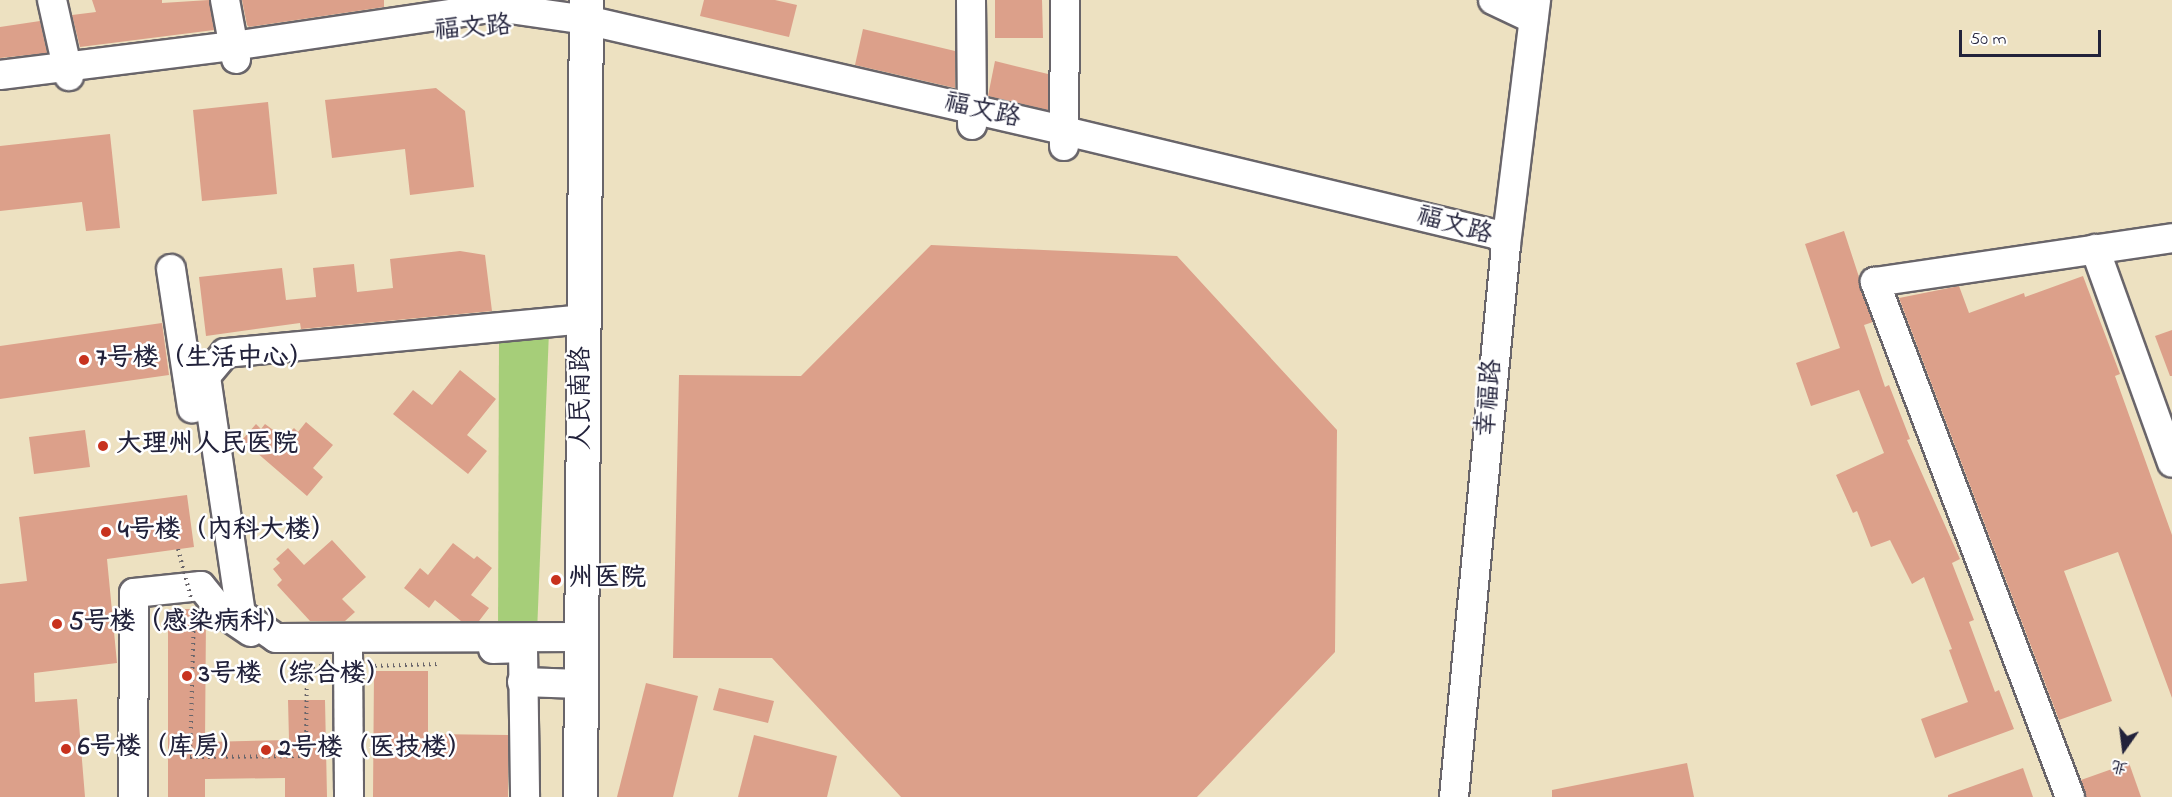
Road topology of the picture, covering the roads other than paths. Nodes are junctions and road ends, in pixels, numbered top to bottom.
1 (51, 0) edge
2 (225, 0) edge
3 (971, 0) edge
4 (1065, 0) edge
5 (1493, 0) edge
6 (1534, 9) edge
7 (586, 19) edge
8 (234, 52) junction
9 (67, 70) junction
10 (0, 75) edge
11 (0, 86) edge
12 (972, 117) junction
13 (1064, 138) junction
14 (2172, 238) edge
15 (1506, 245) junction
16 (2095, 249) junction
17 (171, 269) dead end
18 (584, 319) junction
19 (2172, 463) edge
20 (224, 614) junction
21 (581, 637) junction
22 (348, 650) junction
23 (522, 682) junction
24 (581, 684) junction
25 (133, 797) edge
26 (349, 797) edge
27 (525, 797) edge
28 (580, 797) edge
29 (1454, 797) edge
30 (2070, 797) edge

1 - 9 street
2 - 8 street
3 - 12 street
4 - 13 street
5 - 6 street
6 - 15 street, 幸福路
7 - 8 street, 福文路
7 - 12 street, 福文路
7 - 18 main road, 人民南路
8 - 9 street, 福文路
9 - 10 street, 福文路
9 - 11 street, 福文路
12 - 13 street, 福文路
13 - 15 street, 福文路
14 - 16 street
15 - 29 street, 幸福路
16 - 19 street
16 - 30 street
17 - 20 street
18 - 21 main road, 人民南路
18 - 21 street
20 - 22 street
20 - 25 street
21 - 24 main road, 人民南路
22 - 23 street
22 - 26 street
23 - 24 street
23 - 27 street
24 - 28 main road, 人民南路

